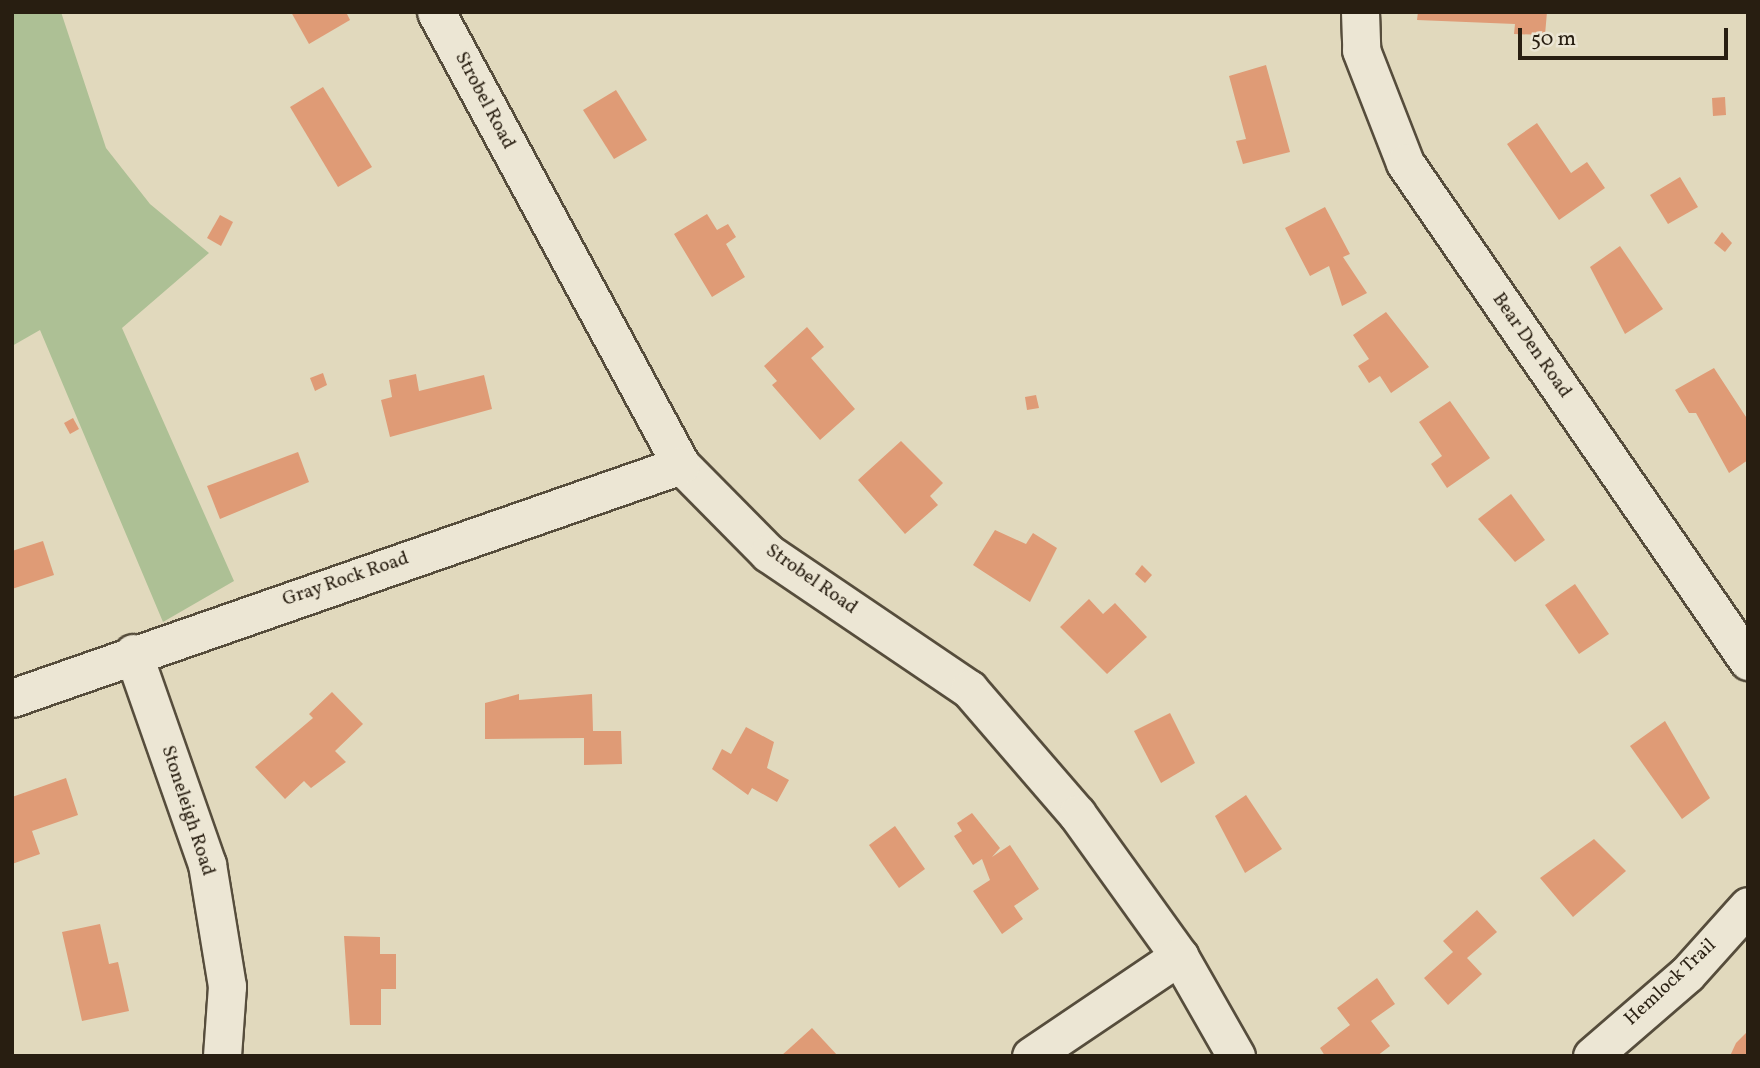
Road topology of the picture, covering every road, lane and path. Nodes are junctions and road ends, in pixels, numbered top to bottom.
1 (436, 12) edge
2 (1360, 12) edge
3 (681, 465) junction
4 (133, 653) junction
5 (1748, 661) edge
6 (12, 698) edge
7 (1748, 906) edge
8 (1179, 956) junction
9 (222, 1056) edge
10 (1031, 1056) edge
11 (1236, 1056) edge
12 (1592, 1056) edge

1 - 3 street, Strobel Road
2 - 5 street, Bear Den Road
3 - 4 street, Gray Rock Road
3 - 8 street, Strobel Road
4 - 6 street, Gray Rock Road
4 - 9 street, Stoneleigh Road
7 - 12 street, Hemlock Trail
8 - 10 street
8 - 11 street, Strobel Road

